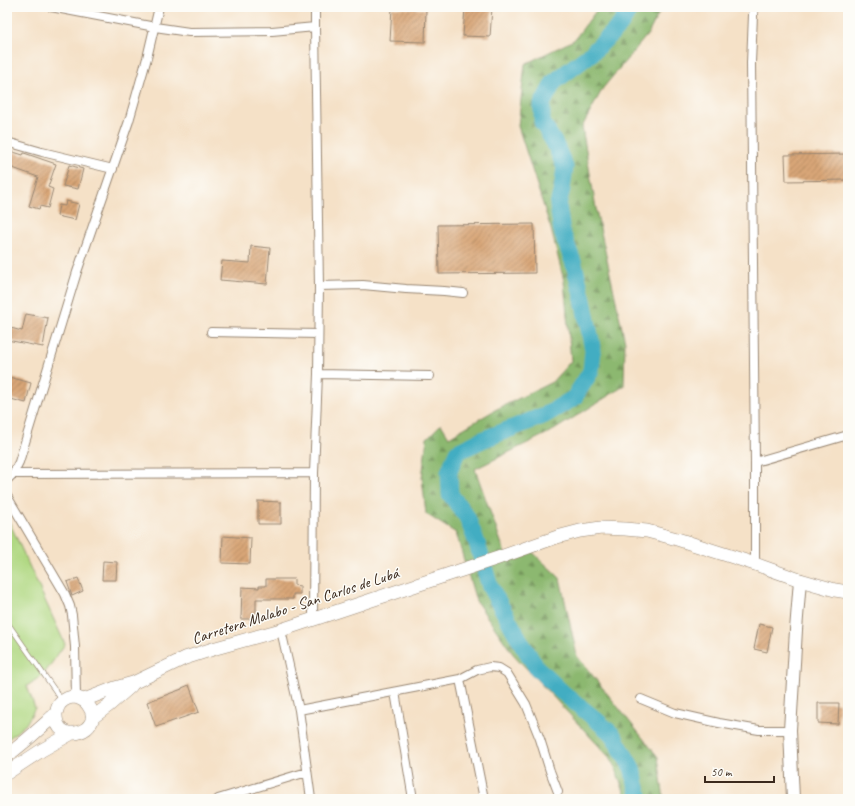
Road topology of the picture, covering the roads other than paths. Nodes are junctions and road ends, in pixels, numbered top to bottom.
1 (52, 7) edge
2 (159, 7) edge
3 (315, 7) edge
4 (754, 7) edge
5 (155, 27) junction
6 (315, 27) junction
7 (7, 142) edge
8 (113, 169) junction
9 (319, 286) junction
10 (463, 293) dead end
11 (211, 332) dead end
12 (318, 334) junction
13 (318, 374) junction
14 (430, 376) dead end
15 (848, 435) edge
16 (756, 462) junction
17 (314, 473) junction
18 (10, 477) edge
19 (7, 496) edge
20 (755, 564) junction
21 (800, 580) junction
22 (848, 592) edge
23 (313, 619) junction
24 (7, 622) edge
25 (281, 630) junction
26 (460, 679) junction
27 (133, 683) junction
28 (395, 692) junction
29 (80, 699) junction
30 (641, 699) dead end
31 (63, 701) junction
32 (299, 710) junction
33 (56, 713) junction
34 (92, 718) junction
35 (790, 730) junction
36 (72, 733) junction
37 (7, 756) edge
38 (307, 772) junction
39 (7, 773) edge
40 (558, 792) dead end
41 (218, 799) edge
42 (311, 799) edge
43 (412, 799) edge
44 (484, 799) edge
45 (793, 799) edge

1 - 5 street
2 - 5 street
3 - 6 street
4 - 16 street
5 - 6 street
5 - 8 street
6 - 9 street
7 - 8 street
8 - 18 street
9 - 10 street
9 - 12 street
11 - 12 street
12 - 13 street
13 - 14 street
13 - 17 street
15 - 16 street
16 - 20 street
17 - 18 street
17 - 23 street
19 - 29 street
20 - 21 main road
20 - 23 main road, Carretera Malabo - San Carlos de Lubá
21 - 22 main road
21 - 35 street
23 - 25 main road, Carretera Malabo - San Carlos de Lubá
24 - 31 lane
25 - 27 main road, Carretera Malabo - San Carlos de Lubá
25 - 32 street
26 - 28 street
26 - 40 street
26 - 44 street
27 - 29 main road, Carretera Malabo - San Carlos de Lubá
27 - 34 main road, Carretera Malabo - San Carlos de Lubá
28 - 32 street
28 - 43 street
29 - 31 main road
29 - 34 main road
30 - 35 street
31 - 33 main road
32 - 38 street
33 - 36 main road
33 - 37 main road
34 - 36 main road
35 - 45 street
36 - 39 main road
38 - 41 street
38 - 42 street

